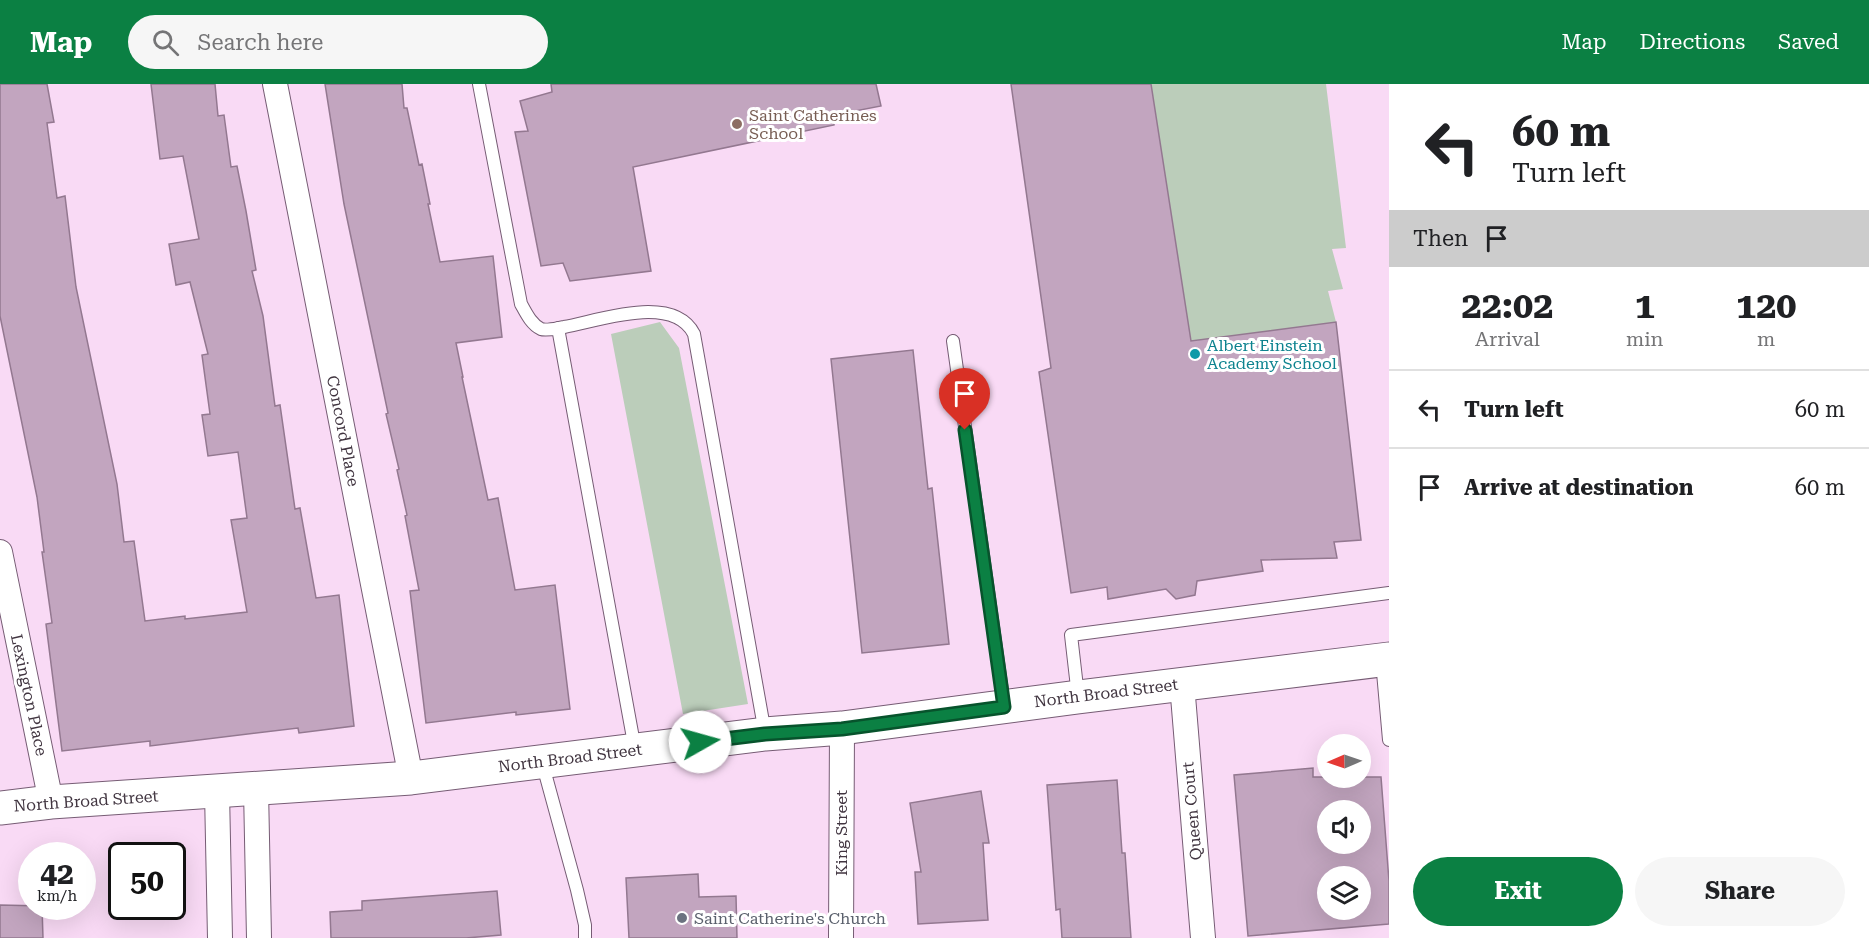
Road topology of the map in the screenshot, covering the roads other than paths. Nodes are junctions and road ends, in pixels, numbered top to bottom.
1 (275, 84) edge
2 (479, 84) edge
3 (558, 328) junction
4 (953, 341) dead end
5 (0, 552) edge
6 (1389, 593) edge
7 (1385, 660) edge
8 (1182, 684) junction
9 (1078, 697) junction
10 (1004, 707) junction
11 (842, 729) junction
12 (765, 734) junction
13 (1389, 740) edge
14 (635, 750) junction
15 (542, 762) junction
16 (411, 778) junction
17 (256, 789) junction
18 (217, 792) junction
19 (51, 802) junction
20 (0, 808) edge
21 (220, 938) edge
22 (259, 938) edge
23 (585, 938) edge
24 (841, 938) edge
25 (1203, 938) edge

1 - 16 street, Concord Place
2 - 3 lane
3 - 12 lane
3 - 14 lane
4 - 10 lane
5 - 19 street, Lexington Place
6 - 9 lane
7 - 8 main road, North Broad Street
7 - 13 lane
8 - 9 main road, North Broad Street
8 - 25 street, Queen Court
9 - 10 main road, North Broad Street
10 - 11 main road, North Broad Street
11 - 12 main road, North Broad Street
11 - 24 street, King Street
12 - 14 main road, North Broad Street
14 - 15 main road, North Broad Street
15 - 16 main road, North Broad Street
15 - 23 lane
16 - 17 main road, North Broad Street
17 - 18 main road, North Broad Street
17 - 22 street
18 - 19 main road, North Broad Street
18 - 21 street
19 - 20 main road, North Broad Street

